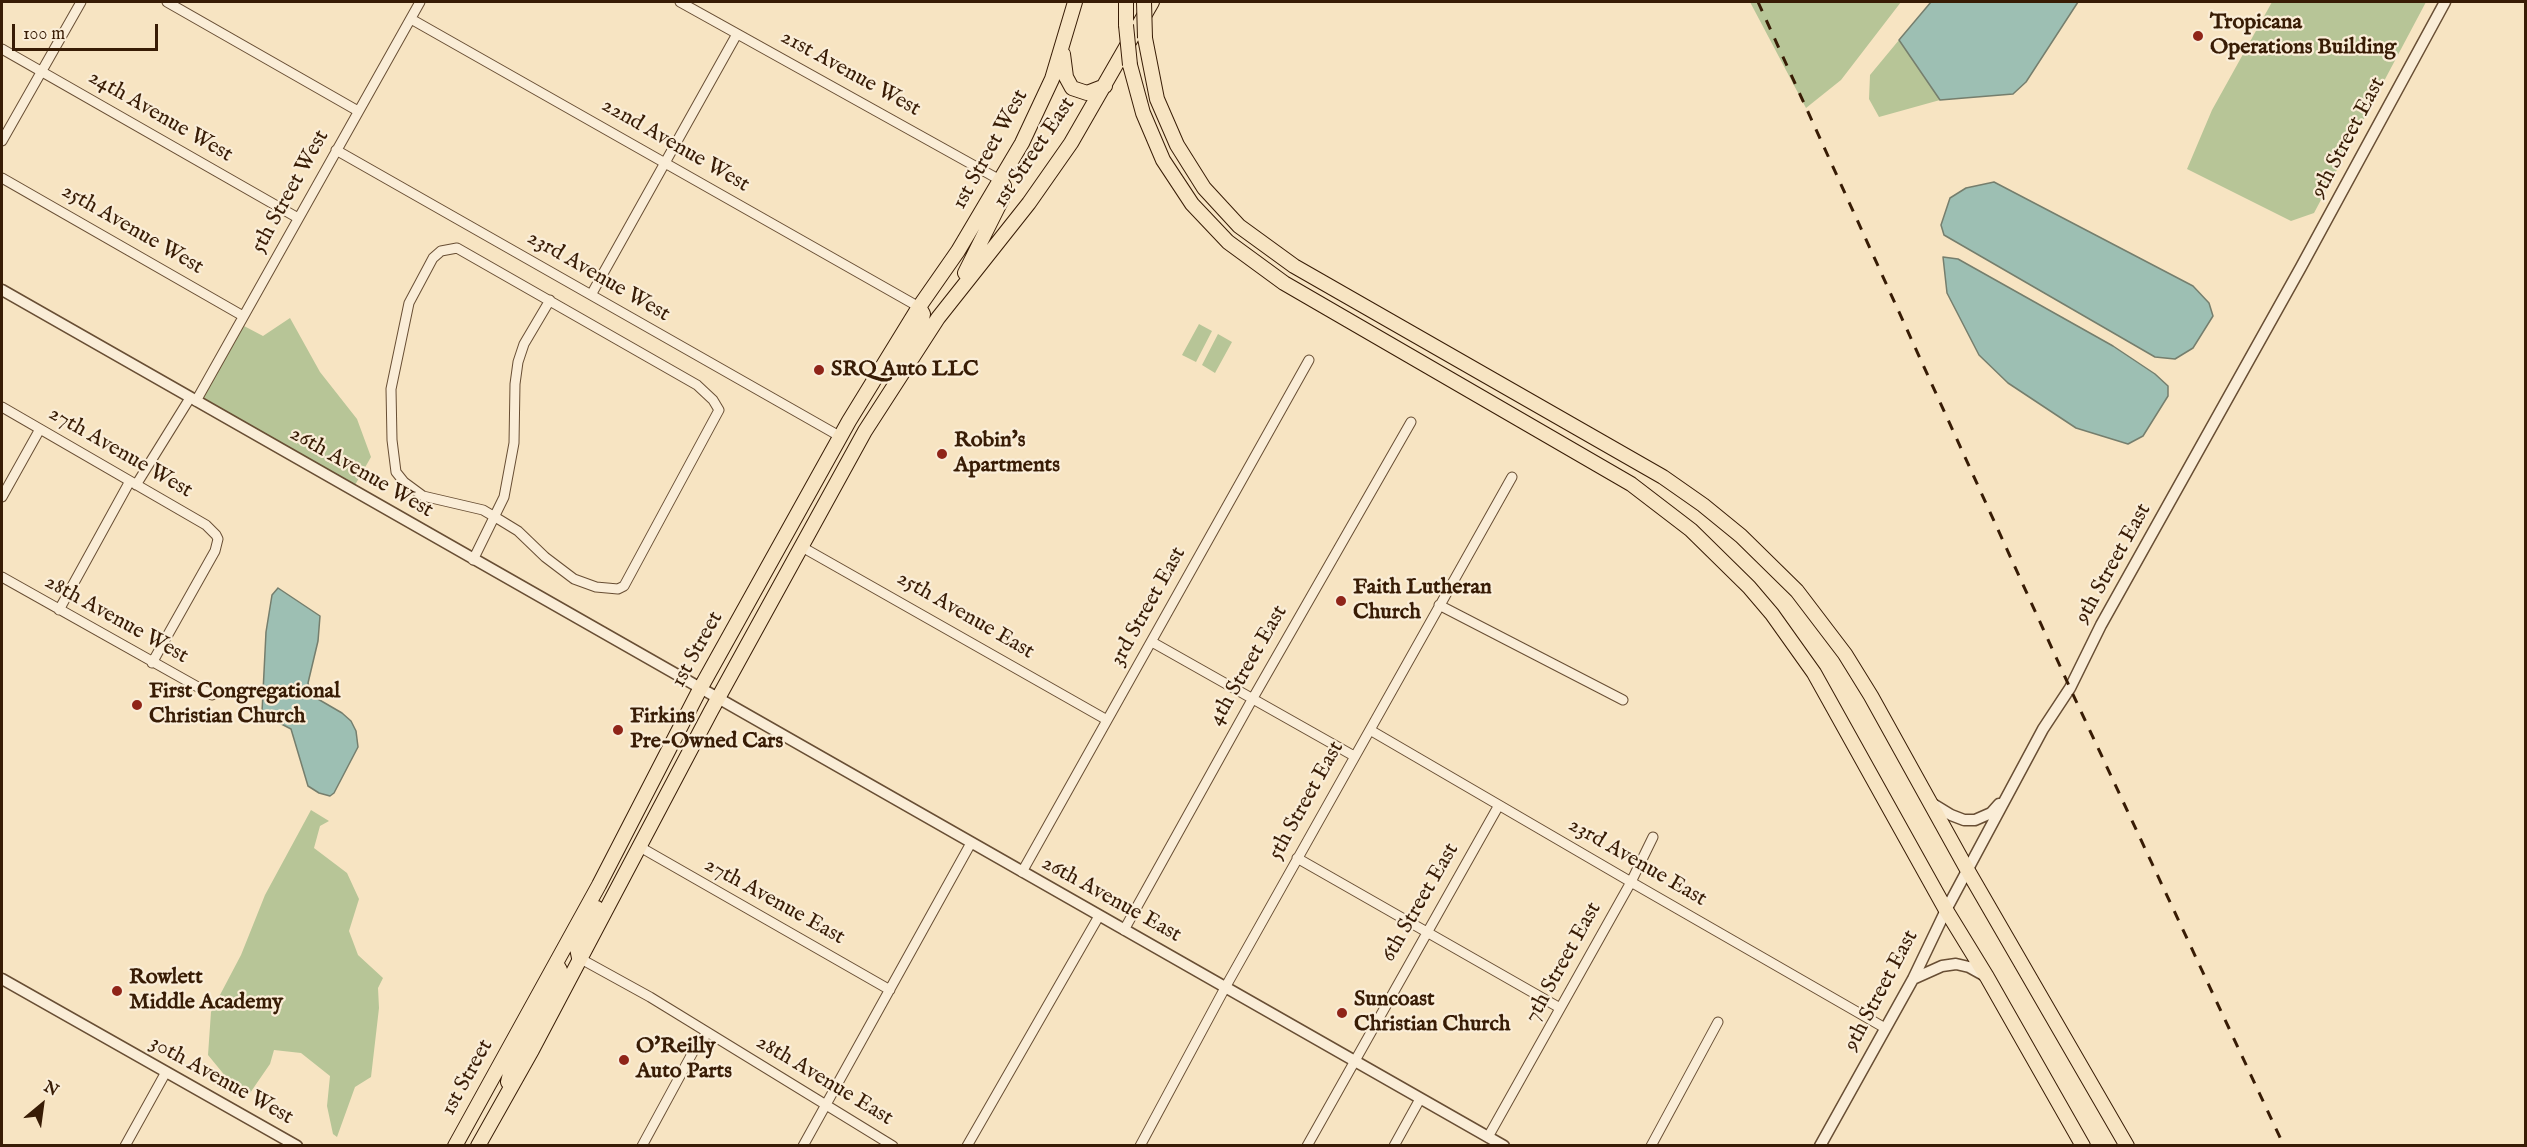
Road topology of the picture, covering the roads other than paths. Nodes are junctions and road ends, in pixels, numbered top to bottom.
1 (81, 2) edge
2 (167, 2) edge
3 (420, 2) edge
4 (680, 2) edge
5 (1075, 2) edge
6 (1126, 2) edge
7 (1144, 2) edge
8 (1152, 2) edge
9 (2445, 2) edge
10 (411, 19) junction
11 (737, 34) junction
12 (1062, 48) junction
13 (2, 49) edge
14 (41, 71) junction
15 (1105, 86) junction
16 (358, 111) junction
17 (2, 141) edge
18 (336, 150) junction
19 (665, 163) junction
20 (2, 178) edge
21 (1000, 180) junction
22 (298, 218) junction
23 (2, 290) edge
24 (958, 293) junction
25 (591, 295) junction
26 (550, 300) junction
27 (919, 307) junction
28 (243, 316) junction
29 (938, 318) joint
30 (1309, 360) dead end
31 (193, 399) junction
32 (2, 407) edge
33 (1411, 422) dead end
34 (40, 429) junction
35 (841, 437) junction
36 (1512, 477) dead end
37 (133, 482) junction
38 (836, 483) junction
39 (2, 496) edge
40 (495, 517) junction
41 (802, 547) junction
42 (473, 560) junction
43 (2, 577) edge
44 (1439, 605) junction
45 (59, 610) junction
46 (1152, 642) junction
47 (152, 663) junction
48 (700, 689) junction
49 (212, 695) dead end
50 (1253, 698) junction
51 (717, 699) junction
52 (1623, 700) dead end
53 (1107, 720) junction
54 (1370, 730) junction
55 (1354, 756) junction
56 (2011, 790) junction
57 (1933, 804) junction
58 (1499, 805) junction
59 (1653, 837) dead end
60 (622, 839) junction
61 (971, 843) junction
62 (640, 847) junction
63 (1297, 858) junction
64 (1968, 871) junction
65 (1022, 872) junction
66 (1630, 882) junction
67 (1946, 910) junction
68 (1099, 916) junction
69 (1124, 930) junction
70 (1427, 932) junction
71 (581, 959) junction
72 (556, 963) junction
73 (1987, 977) junction
74 (2, 979) edge
75 (1913, 979) junction
76 (1226, 986) junction
77 (890, 990) junction
78 (1560, 1008) junction
79 (1718, 1022) dead end
80 (1885, 1028) junction
81 (707, 1033) junction
82 (1353, 1060) junction
83 (166, 1072) junction
84 (505, 1096) junction
85 (1420, 1099) junction
86 (826, 1103) junction
87 (1488, 1137) junction
88 (125, 1146) edge
89 (297, 1146) edge
90 (455, 1146) edge
91 (478, 1146) edge
92 (642, 1146) edge
93 (803, 1146) edge
94 (893, 1146) edge
95 (967, 1146) edge
96 (1140, 1146) edge
97 (1306, 1146) edge
98 (1394, 1146) edge
99 (1503, 1146) edge
100 (1651, 1146) edge
101 (1820, 1146) edge
102 (2083, 1146) edge
103 (2127, 1146) edge

1 - 14 street
2 - 16 street
3 - 10 street, 5th Street West
4 - 11 street, 21st Avenue West
5 - 12 main road, 1st Street West
6 - 67 main road, bridge
7 - 57 main road, bridge
8 - 15 main road, 1st Street East
9 - 56 street, 9th Street East
10 - 16 street, 5th Street West
10 - 19 street, 22nd Avenue West
11 - 19 street
11 - 21 street, 21st Avenue West
12 - 15 main road
12 - 21 main road, 1st Street West
13 - 14 street, 24th Avenue West
14 - 17 street
14 - 22 street, 24th Avenue West
15 - 24 main road, 1st Street East
16 - 18 street, 5th Street West
18 - 22 street, 5th Street West
18 - 25 street, 23rd Avenue West
19 - 25 street
19 - 27 street, 22nd Avenue West
20 - 28 street, 25th Avenue West
21 - 24 main road
21 - 27 main road, 1st Street West
22 - 28 street, 5th Street West
23 - 31 street, 26th Avenue West
24 - 27 main road
24 - 29 main road, 1st Street East
25 - 35 street, 23rd Avenue West
26 - 40 street
26 - 40 street
26 - 40 street
27 - 35 main road, 1st Street
27 - 38 main road
28 - 31 street, 5th Street West
29 - 38 main road, 1st Street
30 - 46 street, 3rd Street East
31 - 37 street, 5th Street West
31 - 42 street, 26th Avenue West
32 - 34 street, 27th Avenue West
33 - 50 street, 4th Street East
34 - 37 street, 27th Avenue West
34 - 39 street
35 - 48 main road, 1st Street
36 - 44 street, 5th Street East
37 - 45 street, 5th Street West
37 - 47 street, 27th Avenue West
38 - 41 main road, 1st Street
40 - 42 street
41 - 51 main road, 1st Street
41 - 53 street, 25th Avenue East
42 - 48 street, 26th Avenue West
43 - 45 street, 28th Avenue West
44 - 52 street
44 - 54 street, 5th Street East
45 - 47 street, 28th Avenue West
46 - 50 street
46 - 53 street, 3rd Street East
47 - 49 street, 28th Avenue West
48 - 51 street, 26th Avenue East
48 - 60 main road, 1st Street
50 - 55 street
50 - 69 street, 4th Street East
51 - 61 street, 26th Avenue East
51 - 62 main road, 1st Street
53 - 65 street, 3rd Street East
54 - 55 street, 5th Street East
54 - 58 street, 23rd Avenue East
55 - 63 street, 5th Street East
56 - 57 street
56 - 64 street, 9th Street East
57 - 64 main road
58 - 66 street, 23rd Avenue East
58 - 70 street, 6th Street East
59 - 66 street, 7th Street East
60 - 71 main road
60 - 72 main road, 1st Street
61 - 65 street, 26th Avenue East
61 - 77 street
62 - 71 main road, 1st Street
62 - 77 street, 27th Avenue East
63 - 70 street
63 - 76 street, 5th Street East
64 - 67 street, 9th Street East
64 - 103 main road
65 - 68 street, 26th Avenue East
66 - 78 street, 7th Street East
66 - 80 street, 23rd Avenue East
67 - 73 main road
67 - 75 street, 9th Street East
68 - 69 street, 26th Avenue East
68 - 95 street
69 - 76 street, 26th Avenue East
70 - 78 street
70 - 82 street, 6th Street East
71 - 81 street, 28th Avenue East
71 - 84 main road, 1st Street
72 - 84 main road
72 - 90 main road, 1st Street
73 - 75 street
73 - 102 main road
74 - 83 street, 30th Avenue West
75 - 80 street, 9th Street East
76 - 82 street, 26th Avenue East
76 - 96 street, 5th Street East
77 - 86 street
78 - 87 street, 7th Street East
79 - 100 street
80 - 101 street, 9th Street East
81 - 86 street, 28th Avenue East
81 - 92 street
82 - 85 street, 26th Avenue East
82 - 97 street, 6th Street East
83 - 88 street
83 - 89 street, 30th Avenue West
84 - 91 main road, 1st Street
85 - 87 street, 26th Avenue East
85 - 98 street
86 - 93 street
86 - 94 street, 28th Avenue East
87 - 99 street, 26th Avenue East

